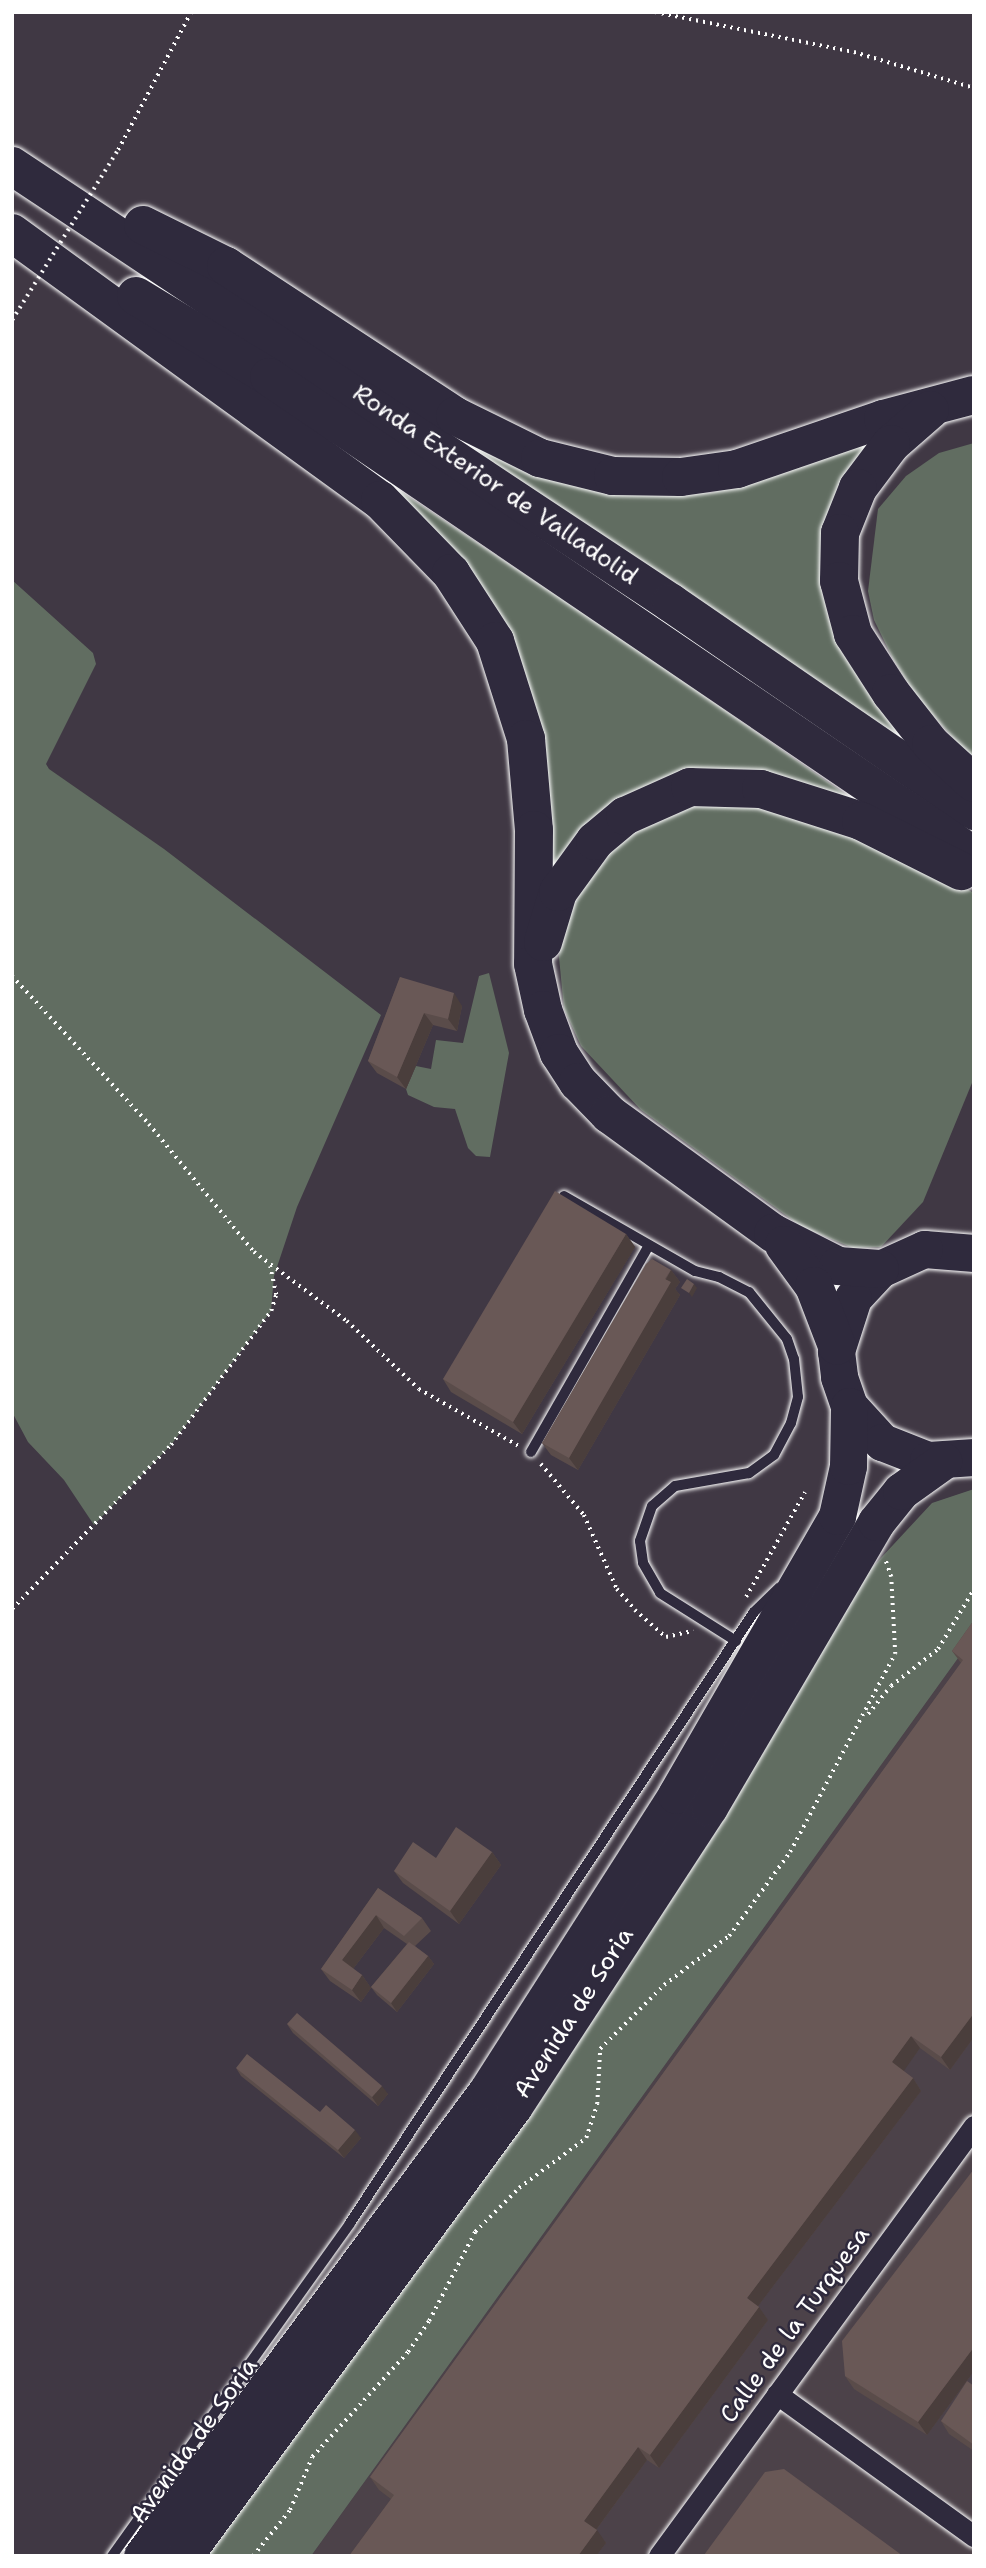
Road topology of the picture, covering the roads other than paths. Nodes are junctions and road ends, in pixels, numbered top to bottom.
1 (12, 166) edge
2 (59, 193) junction
3 (12, 219) edge
4 (12, 233) edge
5 (974, 395) edge
6 (935, 407) junction
7 (974, 783) edge
8 (974, 811) edge
9 (974, 856) edge
10 (974, 877) edge
11 (539, 993) junction
12 (564, 1196) edge
13 (773, 1233) junction
14 (965, 1243) edge
15 (649, 1245) junction
16 (880, 1269) junction
17 (837, 1346) junction
18 (849, 1406) junction
19 (531, 1452) road end
20 (958, 1459) edge
21 (805, 1573) junction
22 (732, 1639) junction
23 (974, 2126) edge
24 (777, 2394) junction
25 (974, 2536) edge
26 (112, 2556) edge
27 (142, 2556) edge
28 (184, 2556) edge
29 (659, 2556) edge

1 - 2 highway, Ronda Exterior de Valladolid
2 - 6 highway
2 - 8 highway, Ronda Exterior de Valladolid
3 - 9 highway, Ronda Exterior de Valladolid
4 - 11 highway
5 - 6 highway
6 - 7 highway
10 - 11 highway
11 - 13 highway
12 - 15 lane
13 - 16 highway
13 - 17 highway
14 - 16 highway
15 - 19 lane
15 - 22 lane
16 - 17 highway
17 - 18 highway
18 - 20 highway
18 - 21 highway, Avenida de Soria
20 - 28 highway, Avenida de Soria
21 - 22 lane, Avenida de Soria
21 - 27 highway, Avenida de Soria
22 - 26 lane, Avenida de Soria
23 - 24 street, Calle de la Turquesa
24 - 25 street
24 - 29 street, Calle de la Turquesa

